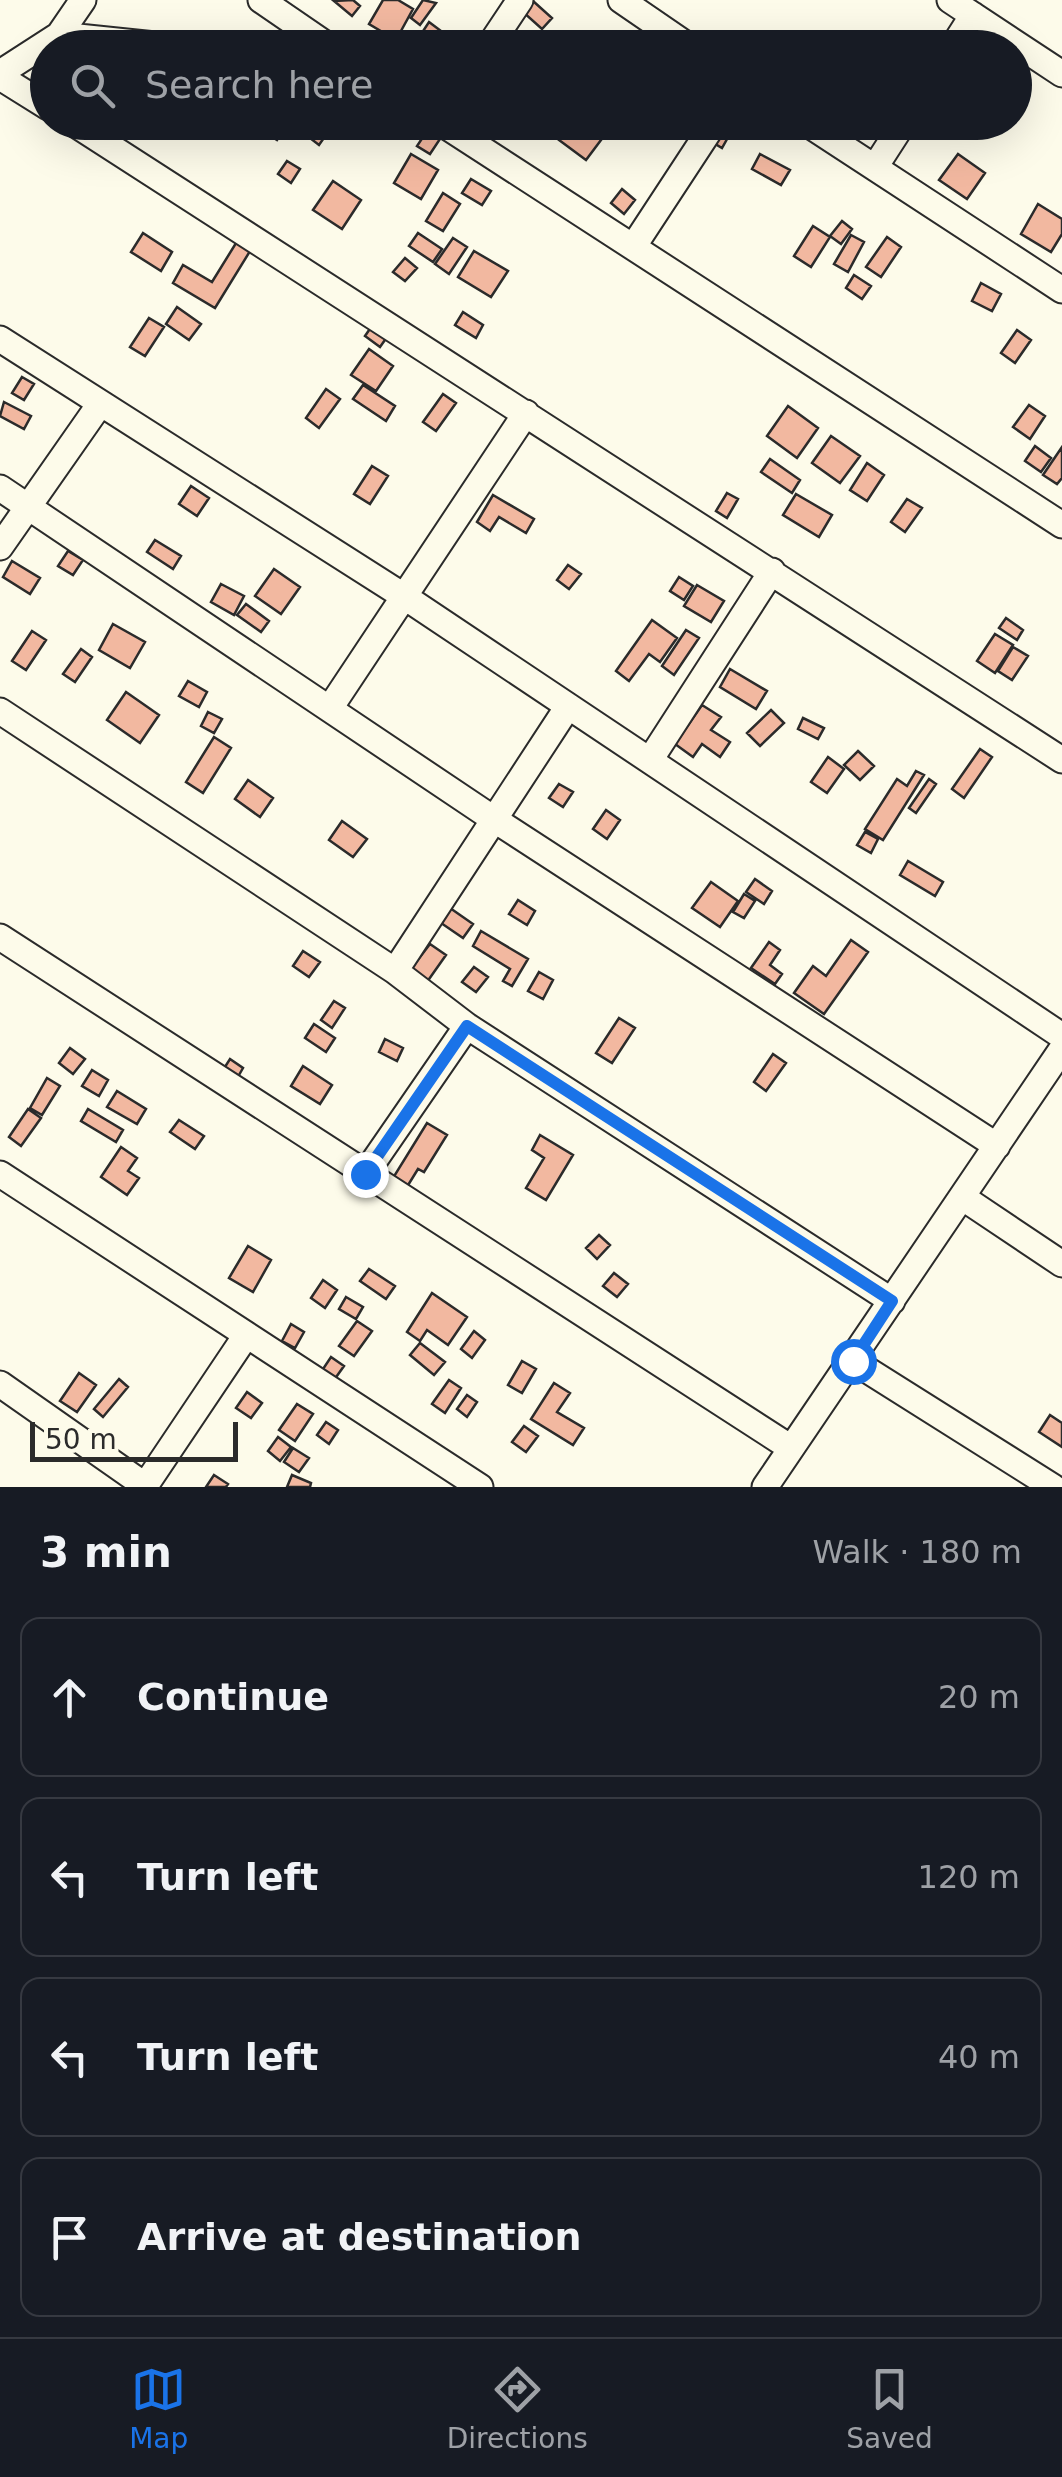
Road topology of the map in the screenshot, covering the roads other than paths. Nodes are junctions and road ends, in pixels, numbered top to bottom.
1 (82, 0) edge
2 (261, 0) edge
3 (520, 0) edge
4 (621, 0) edge
5 (950, 0) edge
6 (973, 15) junction
7 (63, 30) edge
8 (305, 30) edge
9 (500, 30) edge
10 (665, 30) edge
11 (963, 30) edge
12 (996, 30) edge
13 (1032, 54) edge
14 (30, 55) edge
15 (1062, 74) edge
16 (0, 75) edge
17 (30, 95) edge
18 (100, 140) edge
19 (468, 140) edge
20 (703, 140) edge
21 (833, 140) edge
22 (893, 140) edge
23 (876, 168) junction
24 (633, 248) junction
25 (1062, 290) edge
26 (0, 339) edge
27 (100, 404) junction
28 (526, 413) junction
29 (0, 488) edge
30 (28, 507) junction
31 (1062, 526) edge
32 (0, 548) edge
33 (772, 571) junction
34 (405, 597) junction
35 (330, 708) junction
36 (567, 708) junction
37 (0, 712) edge
38 (650, 760) junction
39 (1062, 760) edge
40 (492, 818) junction
41 (0, 937) edge
42 (395, 971) junction
43 (467, 1026) junction
44 (1062, 1036) edge
45 (1062, 1049) edge
46 (997, 1146) junction
47 (0, 1174) edge
48 (365, 1174) junction
49 (962, 1198) junction
50 (1062, 1264) edge
51 (892, 1301) junction
52 (245, 1337) junction
53 (853, 1361) junction
54 (0, 1384) edge
55 (791, 1448) junction
56 (146, 1486) edge
57 (480, 1487) edge
58 (766, 1487) edge
59 (1052, 1487) edge

1 - 7 street
2 - 8 street
3 - 9 street
4 - 10 street
5 - 6 street
6 - 11 street
6 - 12 street
13 - 15 street
14 - 16 street
16 - 17 street
18 - 28 street
19 - 24 street
20 - 24 street
21 - 23 street
22 - 23 street
23 - 25 street
24 - 31 street
26 - 27 street
27 - 30 street
27 - 34 street
28 - 33 street
28 - 34 street
29 - 30 street
30 - 32 street
30 - 35 street
33 - 38 street
33 - 39 street
34 - 35 street
34 - 36 street
35 - 40 street
36 - 38 street
36 - 40 street
37 - 42 street
38 - 44 street
40 - 42 street
40 - 46 street
41 - 48 street
42 - 43 street
43 - 48 street
43 - 51 street
45 - 46 street
46 - 49 street
47 - 52 street
48 - 55 street
49 - 50 street
49 - 51 street
51 - 53 street
52 - 56 street
52 - 57 street
53 - 55 street
53 - 59 street
54 - 56 street
55 - 58 street

